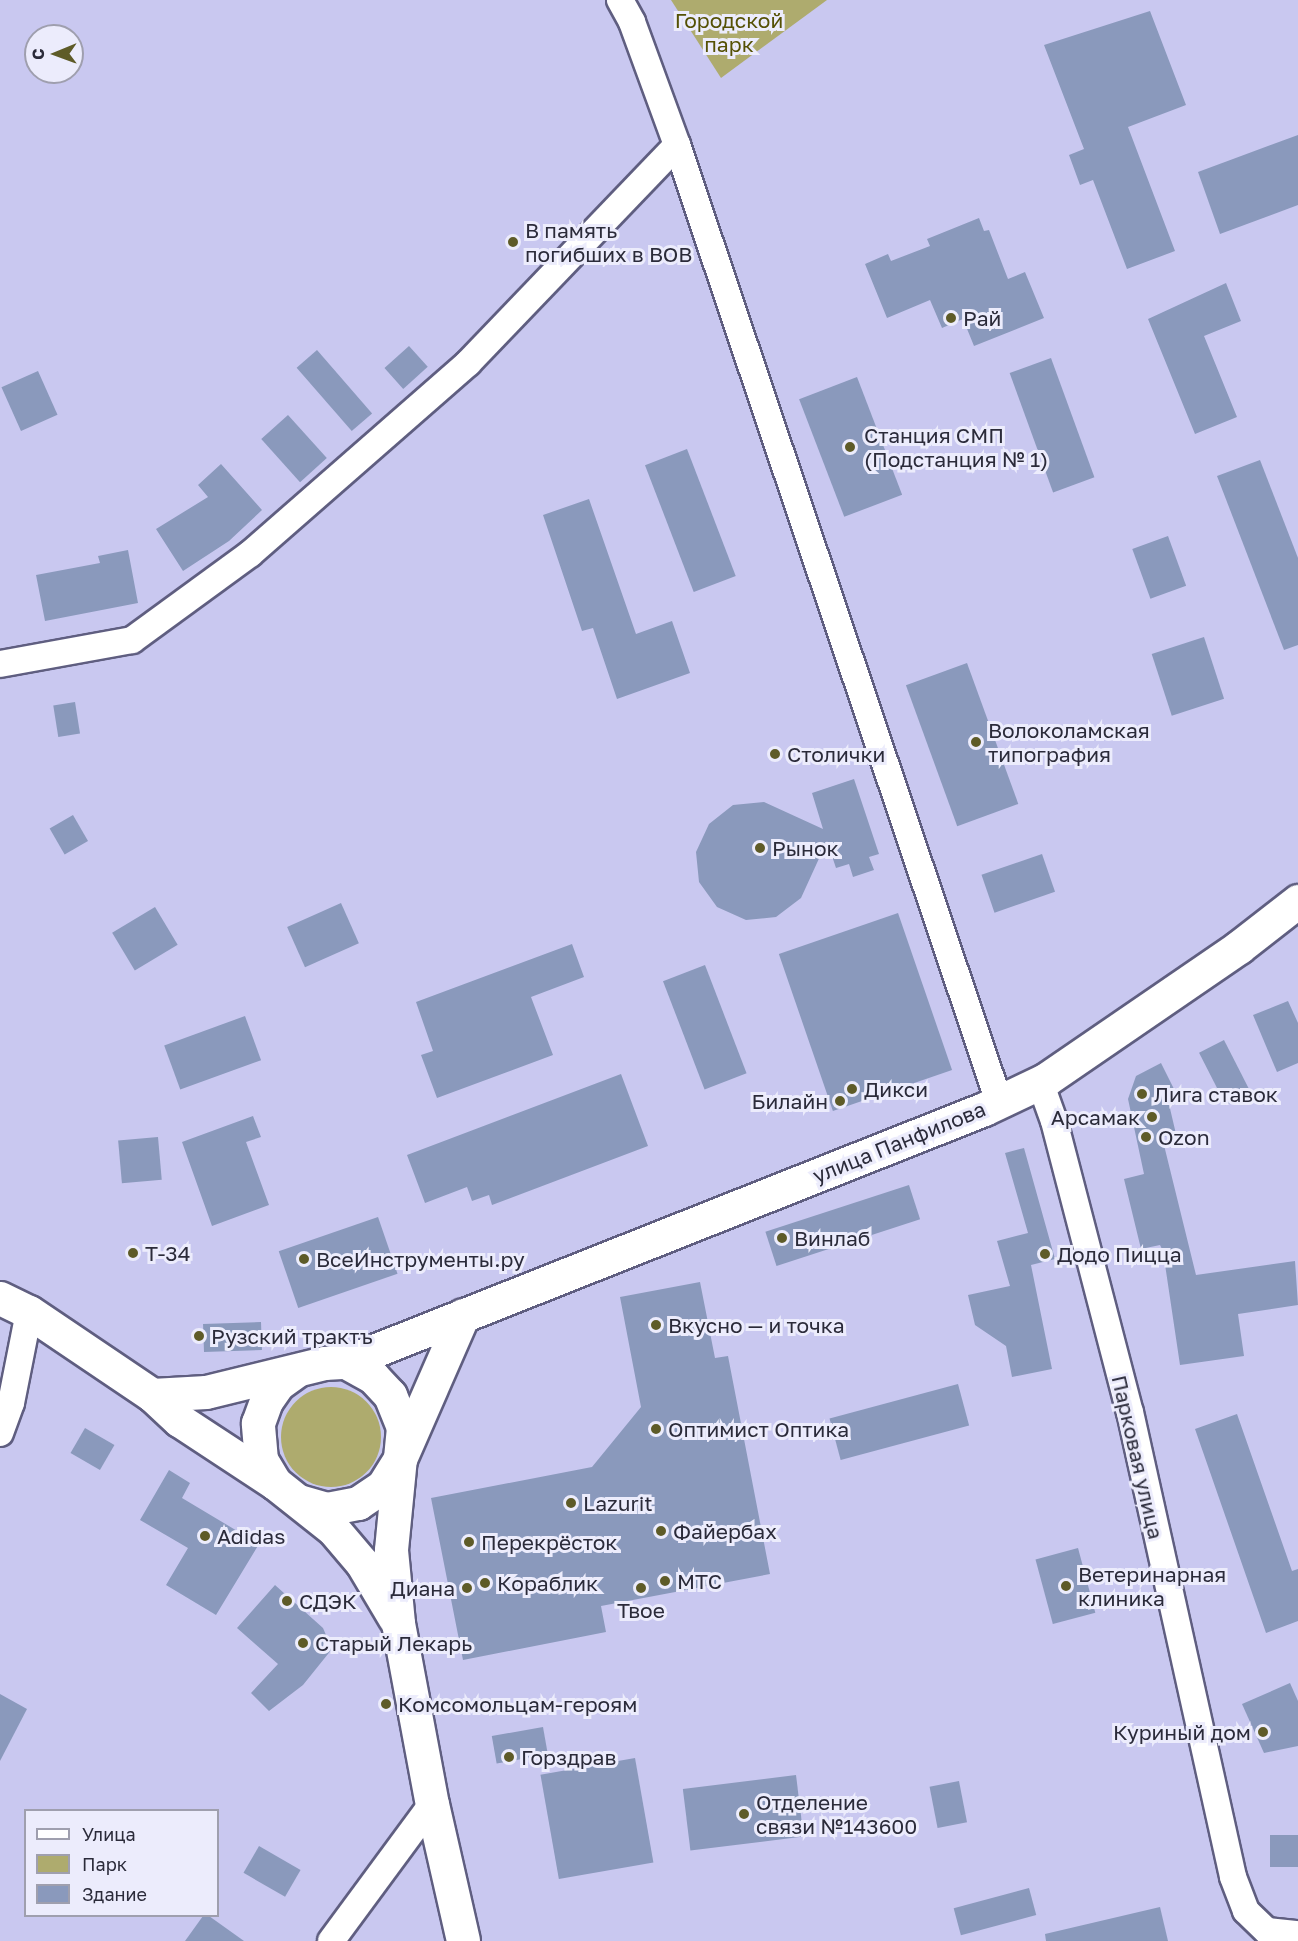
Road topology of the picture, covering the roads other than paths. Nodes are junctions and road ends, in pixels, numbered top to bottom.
1 (620, 0) edge
2 (677, 145) junction
3 (0, 664) edge
4 (1298, 901) edge
5 (1040, 1082) junction
6 (999, 1102) junction
7 (0, 1298) edge
8 (29, 1312) junction
9 (463, 1315) junction
10 (346, 1362) junction
11 (296, 1371) junction
12 (152, 1395) junction
13 (0, 1433) edge
14 (400, 1459) junction
15 (286, 1492) junction
16 (398, 1623) junction
17 (432, 1804) junction
18 (1298, 1934) edge
19 (331, 1941) edge
20 (463, 1941) edge

1 - 2 street
2 - 3 street
2 - 6 street
4 - 5 main road, улица Панфилова
5 - 6 main road, улица Панфилова
5 - 18 street, Парковая улица
6 - 9 main road, улица Панфилова
7 - 8 main road
8 - 12 main road
8 - 13 street
9 - 10 main road, улица Панфилова
9 - 14 main road
10 - 11 main road, улица Панфилова
10 - 14 main road
11 - 12 main road, улица Панфилова
11 - 15 main road, улица Панфилова
12 - 15 main road
14 - 15 main road
14 - 16 main road
15 - 16 main road
16 - 17 main road
17 - 19 street
17 - 20 main road

